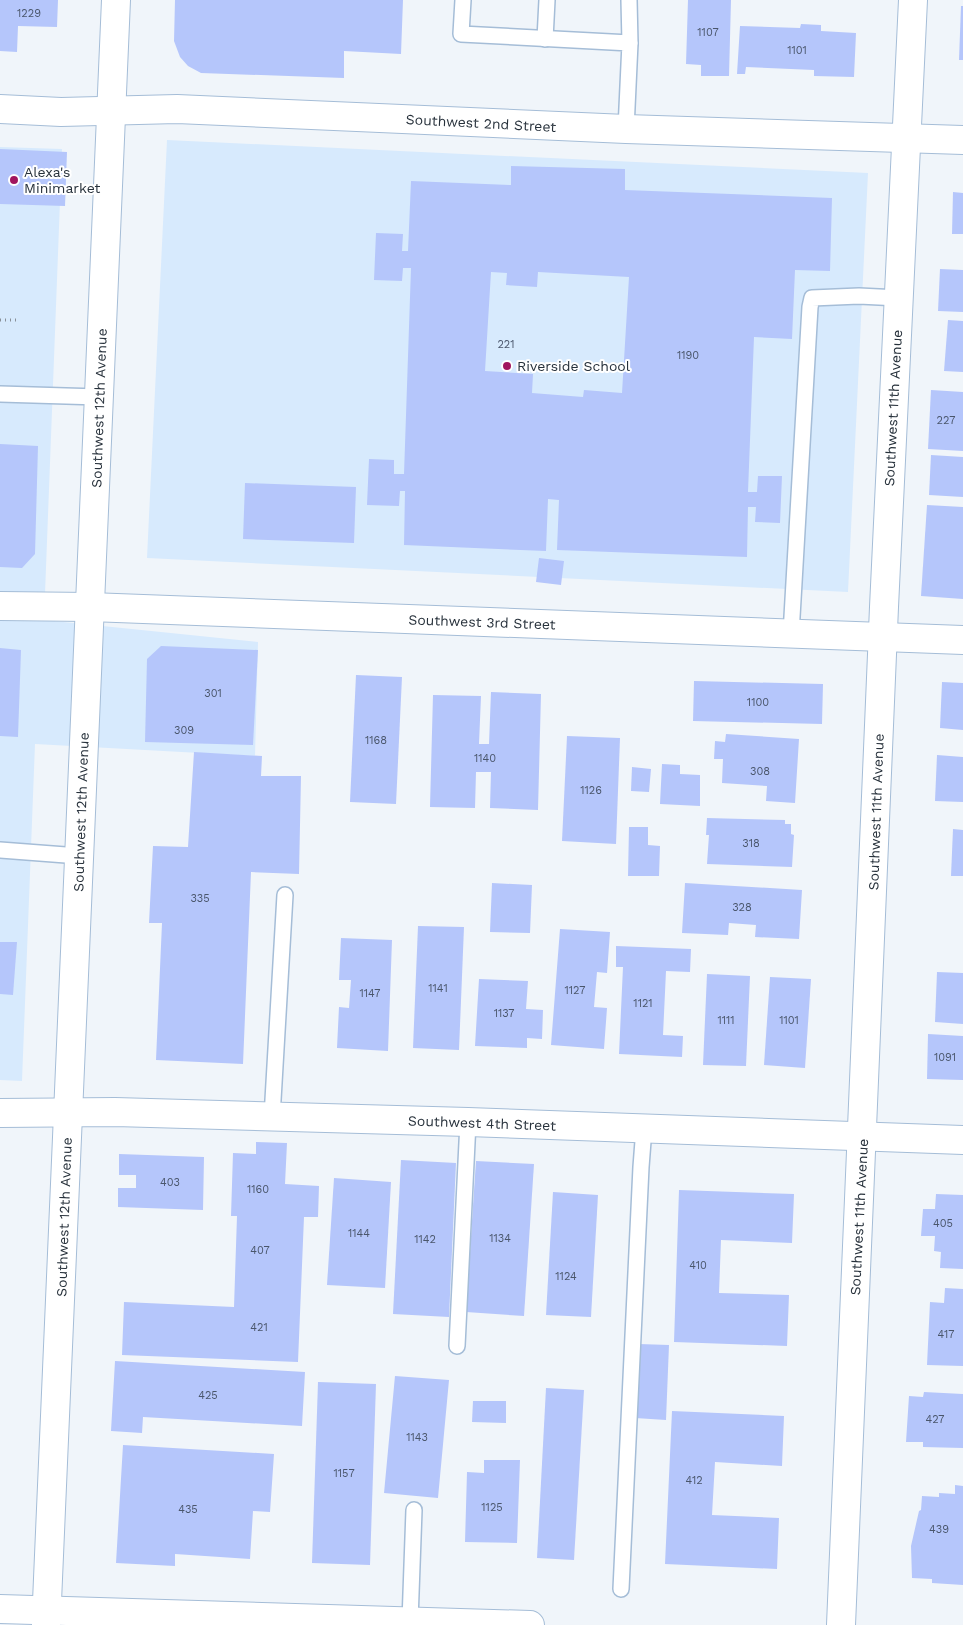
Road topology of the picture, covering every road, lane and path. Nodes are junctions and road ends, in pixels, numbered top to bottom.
1 (116, 0) edge
2 (463, 0) edge
3 (547, 0) edge
4 (629, 0) edge
5 (913, 0) edge
6 (545, 39) junction
7 (630, 43) junction
8 (0, 109) edge
9 (112, 110) junction
10 (626, 129) junction
11 (906, 138) junction
12 (963, 140) edge
13 (898, 298) junction
14 (0, 320) edge
15 (17, 320) dead end
16 (0, 394) edge
17 (99, 397) junction
18 (0, 606) edge
19 (90, 608) junction
20 (791, 634) junction
21 (883, 636) junction
22 (963, 640) edge
23 (0, 850) edge
24 (79, 856) junction
25 (285, 895) dead end
26 (0, 1113) edge
27 (68, 1113) junction
28 (272, 1117) junction
29 (468, 1122) junction
30 (644, 1128) junction
31 (862, 1137) junction
32 (963, 1140) edge
33 (457, 1346) dead end
34 (414, 1510) dead end
35 (621, 1589) dead end
36 (0, 1609) edge
37 (47, 1618) edge
38 (410, 1621) junction
39 (530, 1625) edge
40 (841, 1625) edge

1 - 9 street, Southwest 12th Avenue
2 - 6 lane
3 - 6 lane
4 - 7 lane
5 - 11 street, Southwest 11th Avenue
6 - 7 lane
7 - 10 lane
8 - 9 street, Southwest 2nd Street
9 - 10 street, Southwest 2nd Street
9 - 17 street, Southwest 12th Avenue
10 - 11 street, Southwest 2nd Street
11 - 12 street, Southwest 2nd Street
11 - 13 street, Southwest 11th Avenue
13 - 20 lane
13 - 21 street, Southwest 11th Avenue
14 - 15 path
16 - 17 lane
17 - 19 street, Southwest 12th Avenue
18 - 19 street, Southwest 3rd Street
19 - 20 street, Southwest 3rd Street
19 - 24 street, Southwest 12th Avenue
20 - 21 street, Southwest 3rd Street
21 - 22 street, Southwest 3rd Street
21 - 31 street, Southwest 11th Avenue
23 - 24 lane
24 - 27 street, Southwest 12th Avenue
25 - 28 lane
26 - 27 street, Southwest 4th Street
27 - 28 street, Southwest 4th Street
27 - 37 street, Southwest 12th Avenue
28 - 29 street, Southwest 4th Street
29 - 30 street, Southwest 4th Street
29 - 33 lane
30 - 31 street, Southwest 4th Street
30 - 35 lane
31 - 32 street, Southwest 4th Street
31 - 40 street, Southwest 11th Avenue
34 - 38 lane
36 - 37 street
37 - 38 street
38 - 39 street

